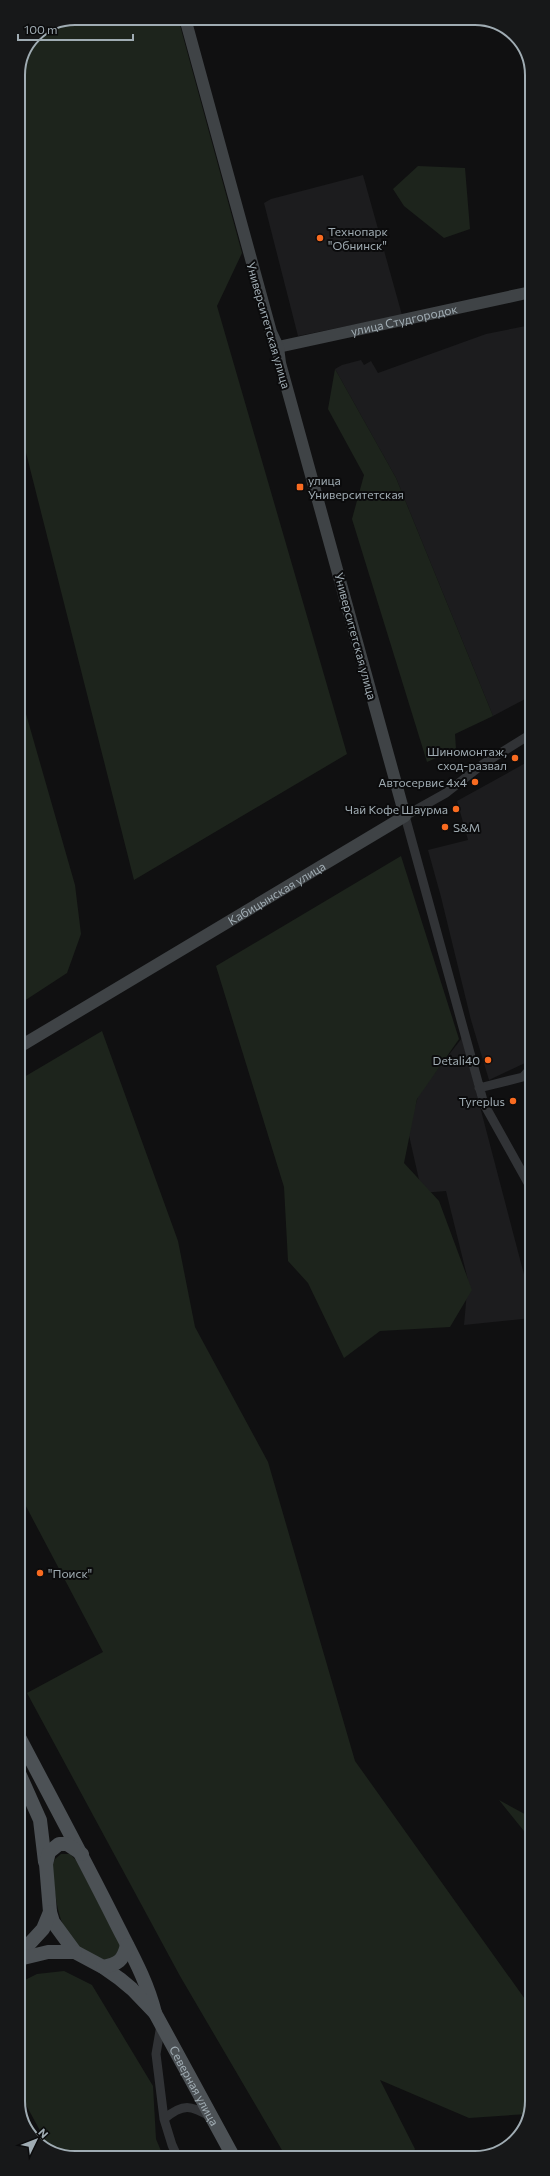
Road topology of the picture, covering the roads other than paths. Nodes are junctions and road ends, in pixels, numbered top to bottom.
1 (187, 25) edge
2 (525, 293) edge
3 (278, 347) junction
4 (525, 738) edge
5 (405, 816) junction
6 (25, 1043) edge
7 (525, 1075) edge
8 (479, 1088) junction
9 (525, 1177) edge
10 (25, 1748) edge
11 (25, 1786) edge
12 (82, 1854) junction
13 (46, 1864) junction
14 (50, 1912) junction
15 (127, 1945) junction
16 (25, 1948) edge
17 (75, 1952) junction
18 (25, 1958) edge
19 (103, 1967) junction
20 (158, 2019) junction
21 (164, 2119) junction
22 (214, 2120) junction
23 (175, 2151) edge
24 (230, 2151) edge

1 - 3 street, Университетская улица
2 - 3 street, улица Студгородок
3 - 5 street, Университетская улица
4 - 5 street, Кабицынская улица
5 - 6 street, Кабицынская улица
5 - 8 street
7 - 8 street
8 - 9 street
10 - 12 main road, Северная улица
11 - 13 main road
12 - 13 main road
12 - 15 main road, Северная улица
13 - 14 main road
14 - 16 main road
14 - 17 main road
15 - 19 main road
15 - 20 main road, Северная улица
17 - 18 main road
17 - 19 main road, Северная улица
19 - 20 main road, Северная улица
20 - 21 street
20 - 22 main road, Северная улица
21 - 22 street
21 - 23 street
22 - 24 main road, Северная улица

